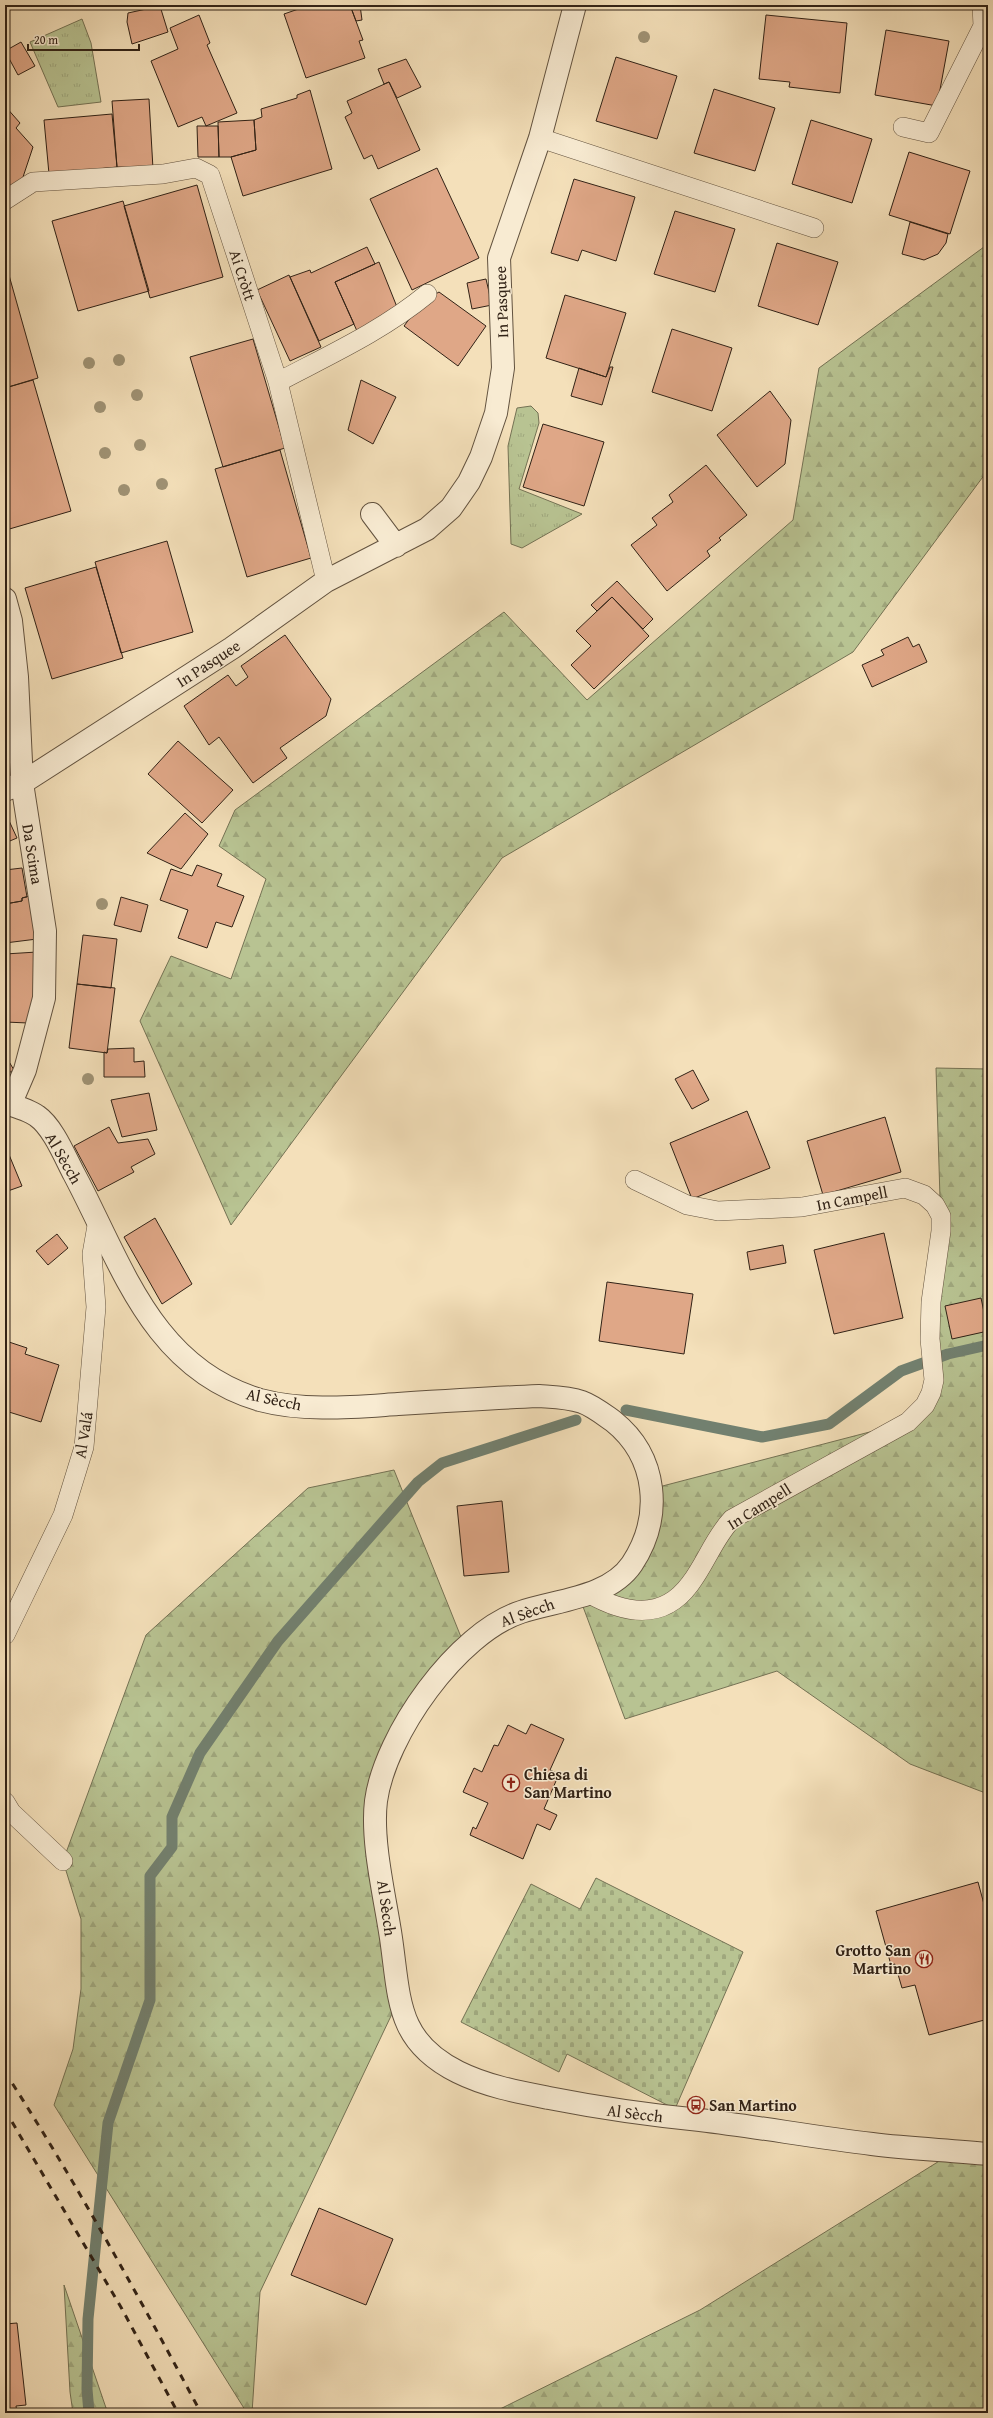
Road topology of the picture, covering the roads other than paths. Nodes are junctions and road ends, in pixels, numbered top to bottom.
1 (575, 5) edge
2 (982, 5) edge
3 (903, 127) dead end
4 (540, 138) junction
5 (5, 200) edge
6 (814, 228) dead end
7 (427, 294) dead end
8 (278, 382) junction
9 (372, 514) dead end
10 (396, 546) junction
11 (326, 582) junction
12 (5, 599) edge
13 (13, 787) edge
14 (8, 1104) edge
15 (635, 1180) dead end
16 (98, 1220) junction
17 (588, 1593) junction
18 (5, 1635) edge
19 (5, 1802) edge
20 (63, 1861) dead end
21 (988, 2154) edge

1 - 4 street, In Pasquee
2 - 3 lane
4 - 6 lane
4 - 10 street, In Pasquee
5 - 8 lane, Ai Cròtt
7 - 8 lane
8 - 11 lane, Ai Cròtt
9 - 10 street
10 - 11 street, In Pasquee
11 - 13 street, In Pasquee
12 - 13 street, Da Scima
13 - 14 street, Da Scima
14 - 16 street, Al Sècch
15 - 17 lane, In Campell
16 - 17 street, Al Sècch
16 - 18 lane, Al Valá
17 - 21 street, Al Sècch
19 - 20 lane

